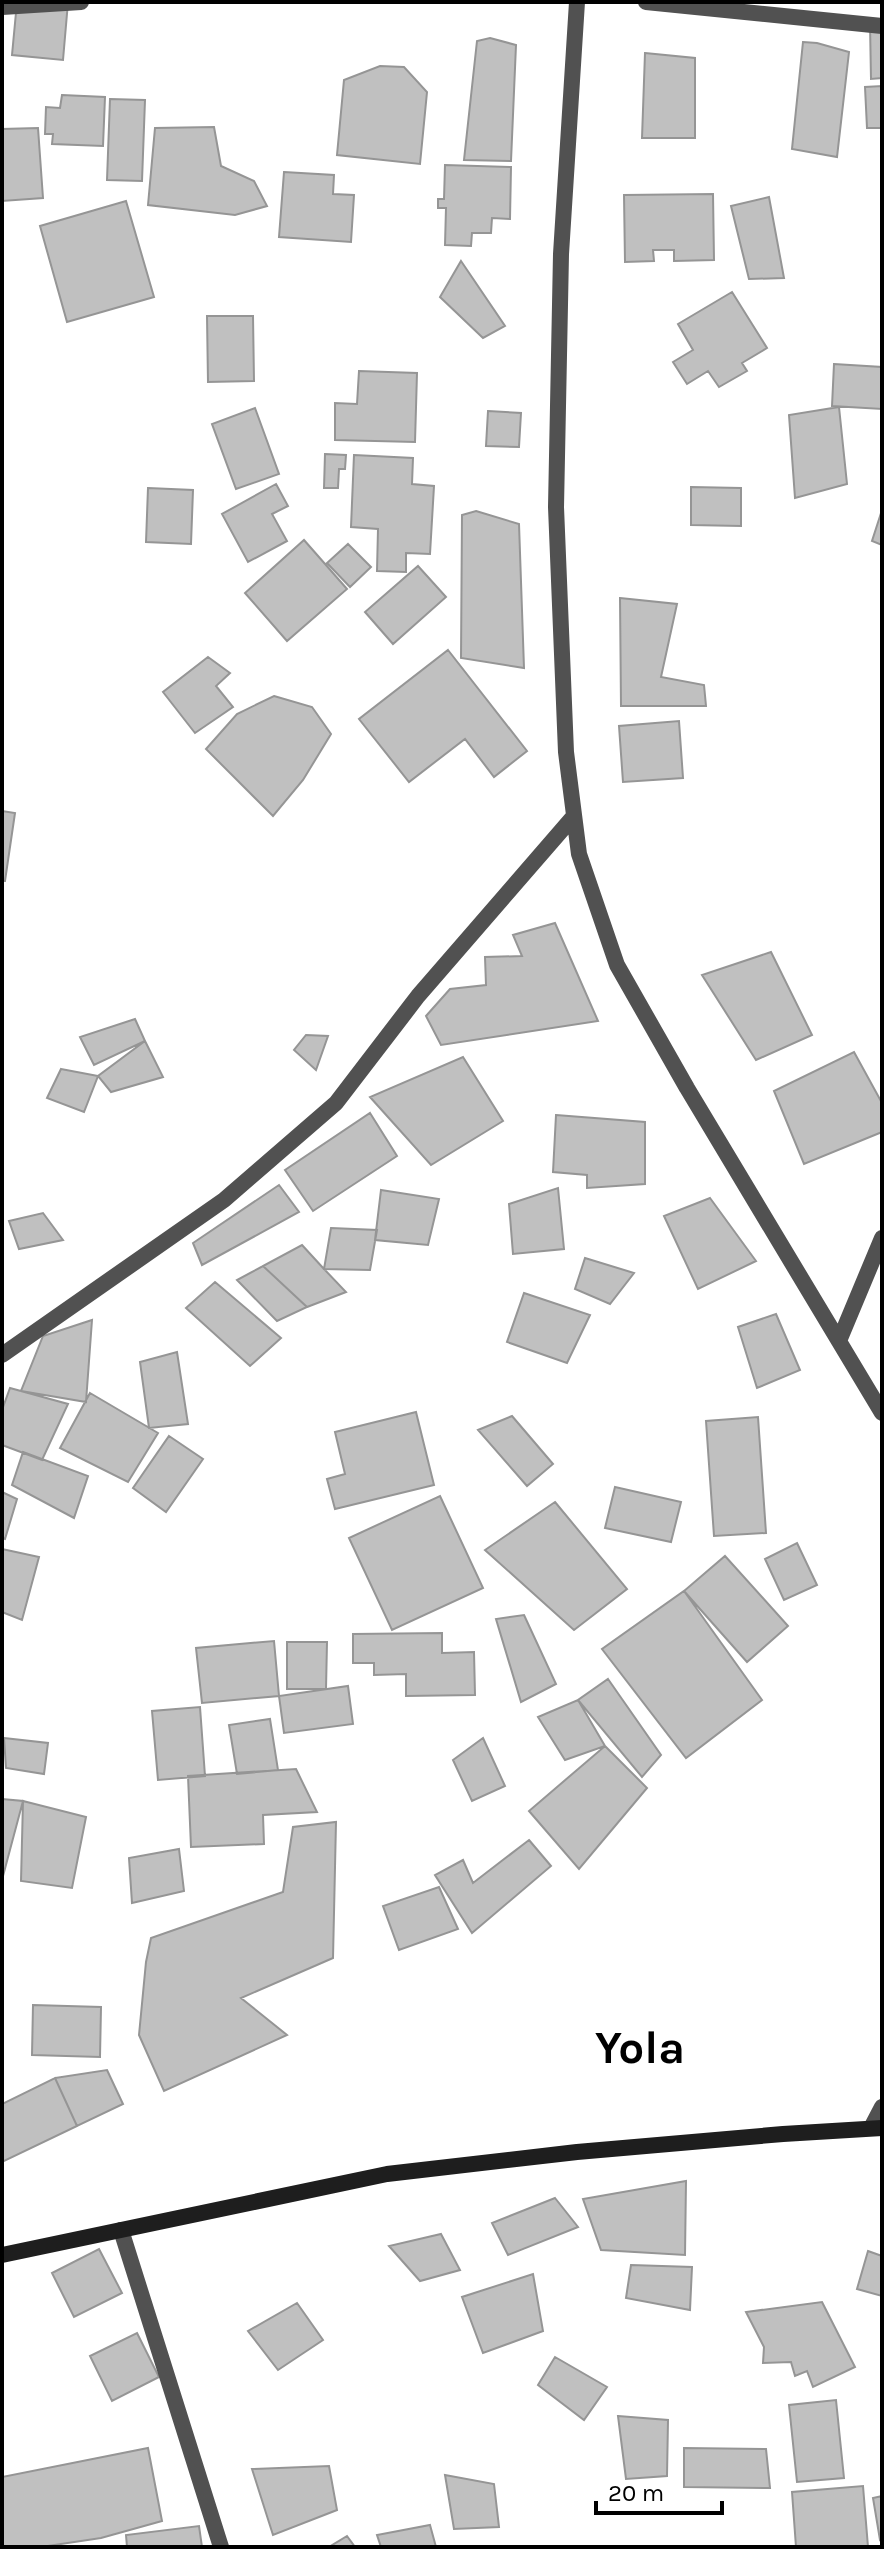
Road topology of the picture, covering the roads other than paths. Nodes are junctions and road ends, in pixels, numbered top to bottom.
1 (81, 2) edge
2 (577, 2) edge
3 (646, 2) edge
4 (2, 7) edge
5 (882, 26) edge
6 (574, 816) junction
7 (882, 1238) edge
8 (839, 1341) junction
9 (2, 1355) edge
10 (882, 1413) edge
11 (882, 2107) edge
12 (877, 2128) edge
13 (121, 2230) junction
14 (2, 2255) edge
15 (221, 2547) edge

1 - 4 street
2 - 6 street
3 - 5 street
6 - 8 street
6 - 9 street
7 - 8 street
8 - 10 street
11 - 12 street
12 - 13 main road
13 - 14 main road
13 - 15 street

